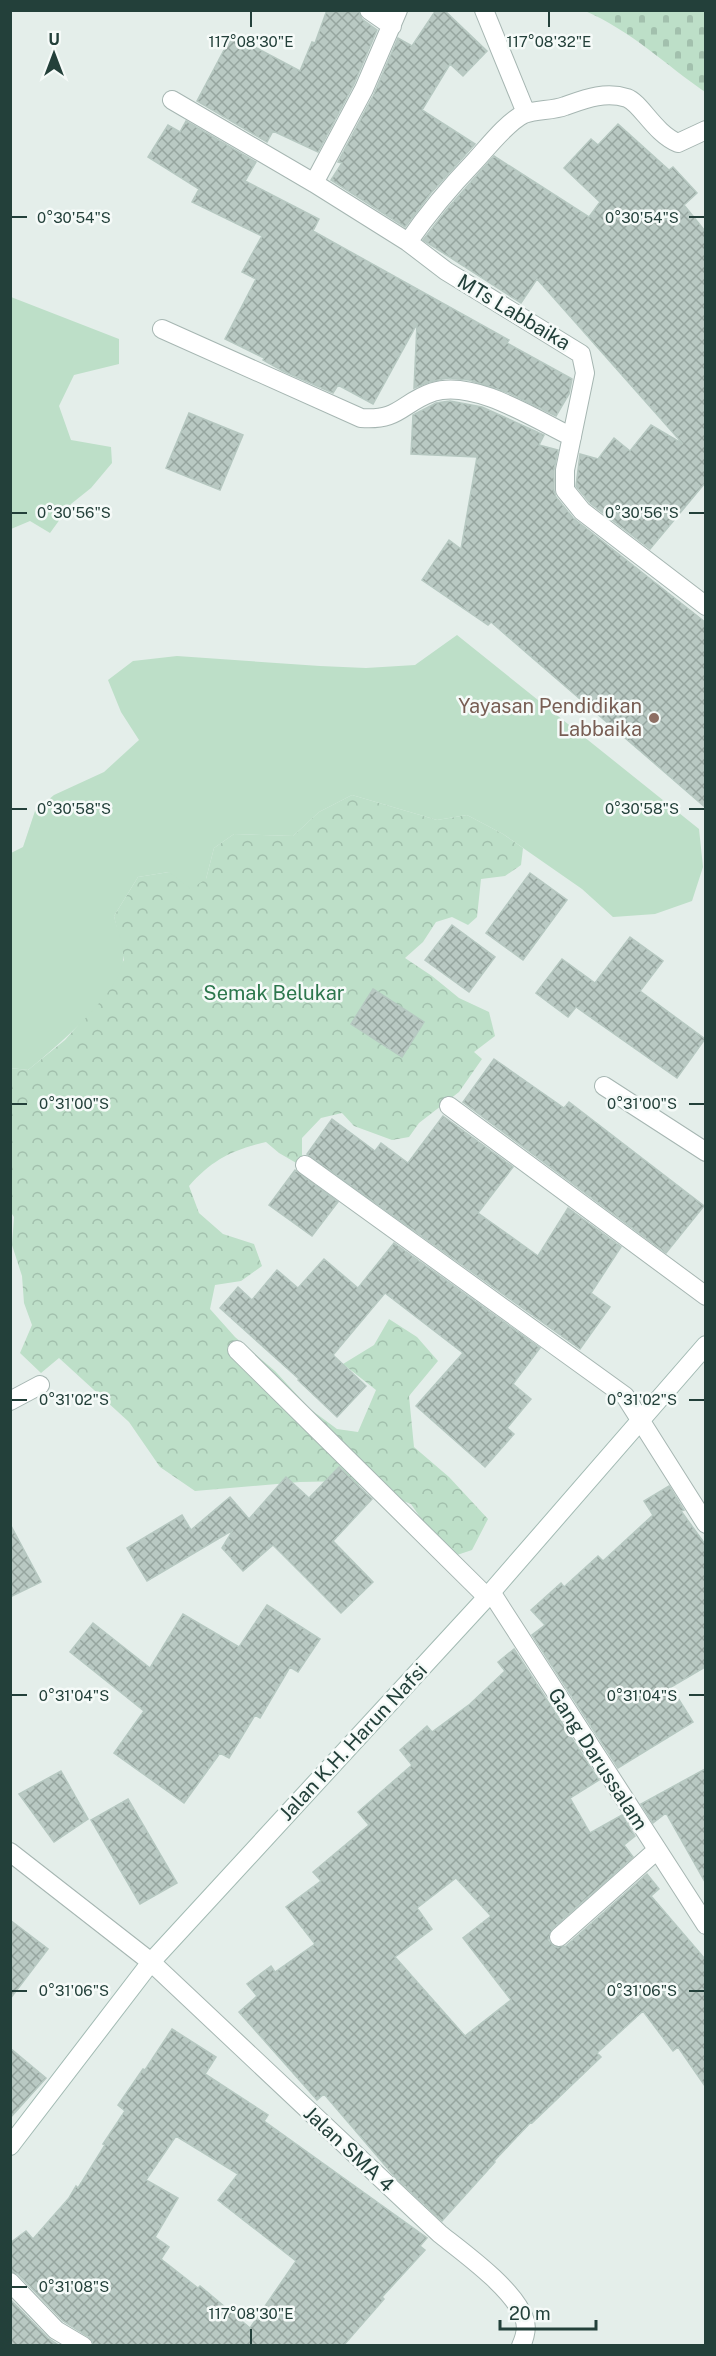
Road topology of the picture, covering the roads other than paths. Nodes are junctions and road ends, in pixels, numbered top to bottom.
1 (369, 10) edge
2 (484, 10) edge
3 (395, 18) edge
4 (172, 100) dead end
5 (524, 114) junction
6 (705, 130) edge
7 (314, 183) junction
8 (408, 242) junction
9 (162, 328) dead end
10 (572, 436) junction
11 (705, 606) edge
12 (604, 1086) dead end
13 (449, 1106) dead end
14 (705, 1152) edge
15 (305, 1165) dead end
16 (705, 1296) edge
17 (705, 1345) edge
18 (237, 1350) dead end
19 (40, 1385) dead end
20 (10, 1401) edge
21 (641, 1420) junction
22 (705, 1524) edge
23 (489, 1594) junction
24 (657, 1850) junction
25 (10, 1852) edge
26 (705, 1925) edge
27 (559, 1937) dead end
28 (150, 1962) junction
29 (10, 2146) edge
30 (10, 2282) edge
31 (83, 2346) edge
32 (522, 2346) edge

1 - 3 street
2 - 5 street
3 - 7 street
4 - 7 street, MTs Labbaika
5 - 6 street
5 - 8 street
7 - 8 street, MTs Labbaika
8 - 10 street, MTs Labbaika
9 - 10 street
10 - 11 street, MTs Labbaika
12 - 14 street
13 - 16 street
15 - 21 street
17 - 21 street, Jalan K.H. Harun Nafsi
18 - 23 street, Gang Darussalam
19 - 20 street
21 - 22 street
21 - 23 street, Jalan K.H. Harun Nafsi
23 - 24 street, Gang Darussalam
23 - 28 street, Jalan K.H. Harun Nafsi
24 - 26 street, Gang Darussalam
24 - 27 street
25 - 28 street, Jalan SMA 4
28 - 29 street, Jalan K.H. Harun Nafsi
28 - 32 street, Jalan SMA 4
30 - 31 street

